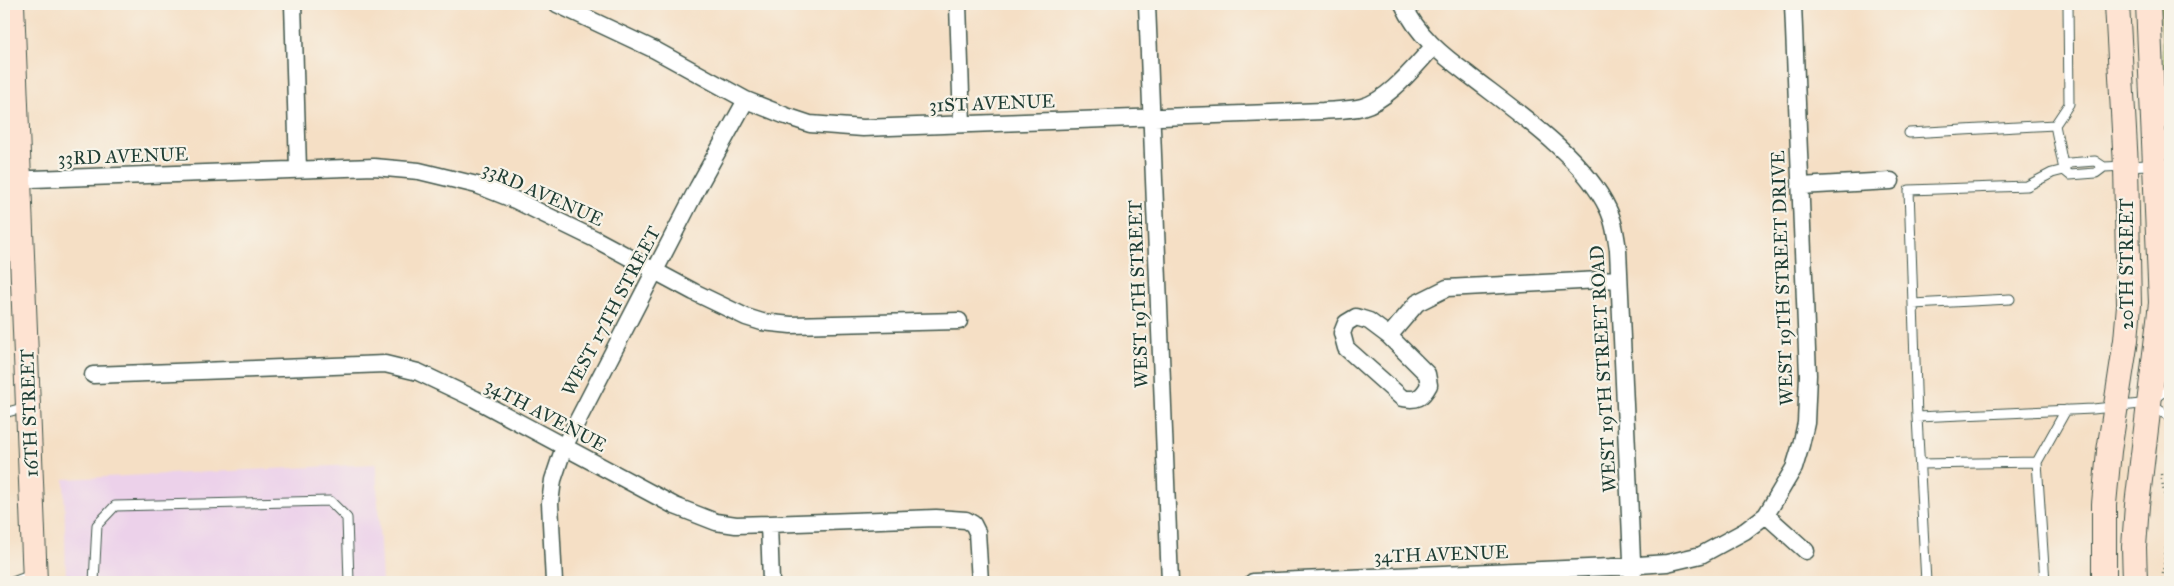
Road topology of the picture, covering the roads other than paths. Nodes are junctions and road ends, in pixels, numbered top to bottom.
1 (12, 4) edge
2 (293, 4) edge
3 (557, 4) edge
4 (958, 4) edge
5 (1147, 4) edge
6 (1403, 4) edge
7 (1793, 4) edge
8 (2068, 4) edge
9 (2117, 4) edge
10 (2148, 4) edge
11 (1432, 47) junction
12 (746, 100) junction
13 (1152, 117) junction
14 (962, 124) junction
15 (2055, 125) junction
16 (1908, 133) dead end
17 (2162, 165) edge
18 (2115, 166) junction
19 (298, 169) junction
20 (2064, 170) junction
21 (11, 180) edge
22 (1891, 181) dead end
23 (1800, 186) junction
24 (655, 270) junction
25 (1619, 279) junction
26 (2010, 299) dead end
27 (1913, 304) junction
28 (959, 321) dead end
29 (1388, 336) junction
30 (93, 375) dead end
31 (2170, 387) edge
32 (2150, 403) junction
33 (2116, 406) junction
34 (28, 407) junction
35 (2066, 410) junction
36 (4, 412) edge
37 (2170, 414) edge
38 (1918, 417) junction
39 (564, 447) junction
40 (2037, 462) junction
41 (1920, 464) junction
42 (1766, 515) junction
43 (769, 524) junction
44 (1806, 550) dead end
45 (1632, 574) edge
46 (35, 578) edge
47 (13, 582) edge
48 (94, 582) edge
49 (349, 582) edge
50 (554, 582) edge
51 (771, 582) edge
52 (980, 582) edge
53 (1170, 582) edge
54 (1253, 582) edge
55 (1926, 582) edge
56 (2045, 582) edge
57 (2104, 582) edge
58 (2135, 582) edge

1 - 21 main road, 16TH STREET
2 - 19 street
3 - 12 street, 31ST AVENUE
4 - 14 street
5 - 13 street, WEST 19TH STREET
6 - 11 street, WEST 19TH STREET ROAD
7 - 23 street, WEST 19TH STREET DRIVE
8 - 15 lane
9 - 18 main road, 20TH STREET
10 - 17 main road, 20TH STREET
11 - 13 street, 31ST AVENUE
11 - 25 street, WEST 19TH STREET ROAD
12 - 14 street, 31ST AVENUE
12 - 24 street, WEST 17TH STREET
13 - 14 street, 31ST AVENUE
13 - 53 street, WEST 19TH STREET
15 - 16 lane
15 - 20 lane
17 - 18 lane
17 - 32 main road, 20TH STREET
18 - 20 lane
18 - 33 main road, 20TH STREET
19 - 21 street, 33RD AVENUE
19 - 24 street, 33RD AVENUE
20 - 27 lane
21 - 34 main road, 16TH STREET
22 - 23 street
23 - 42 street, WEST 19TH STREET DRIVE
24 - 28 street, 33RD AVENUE
24 - 39 street, WEST 17TH STREET
25 - 29 street
25 - 45 street, WEST 19TH STREET ROAD
26 - 27 lane
27 - 38 lane
29 - 29 street
30 - 39 street, 34TH AVENUE
31 - 32 lane
32 - 33 lane
32 - 37 lane
32 - 58 main road, 20TH STREET
33 - 35 lane
33 - 57 main road, 20TH STREET
34 - 36 lane
34 - 46 main road, 16TH STREET
35 - 38 lane
35 - 40 lane
38 - 41 lane
39 - 43 street, 34TH AVENUE
39 - 50 street, WEST 17TH STREET
40 - 41 lane
40 - 56 lane
41 - 55 lane
42 - 44 street
42 - 45 street, WEST 19TH STREET DRIVE
43 - 51 street
43 - 52 street, 34TH AVENUE
45 - 54 street, 34TH AVENUE
46 - 47 lane
48 - 49 lane

